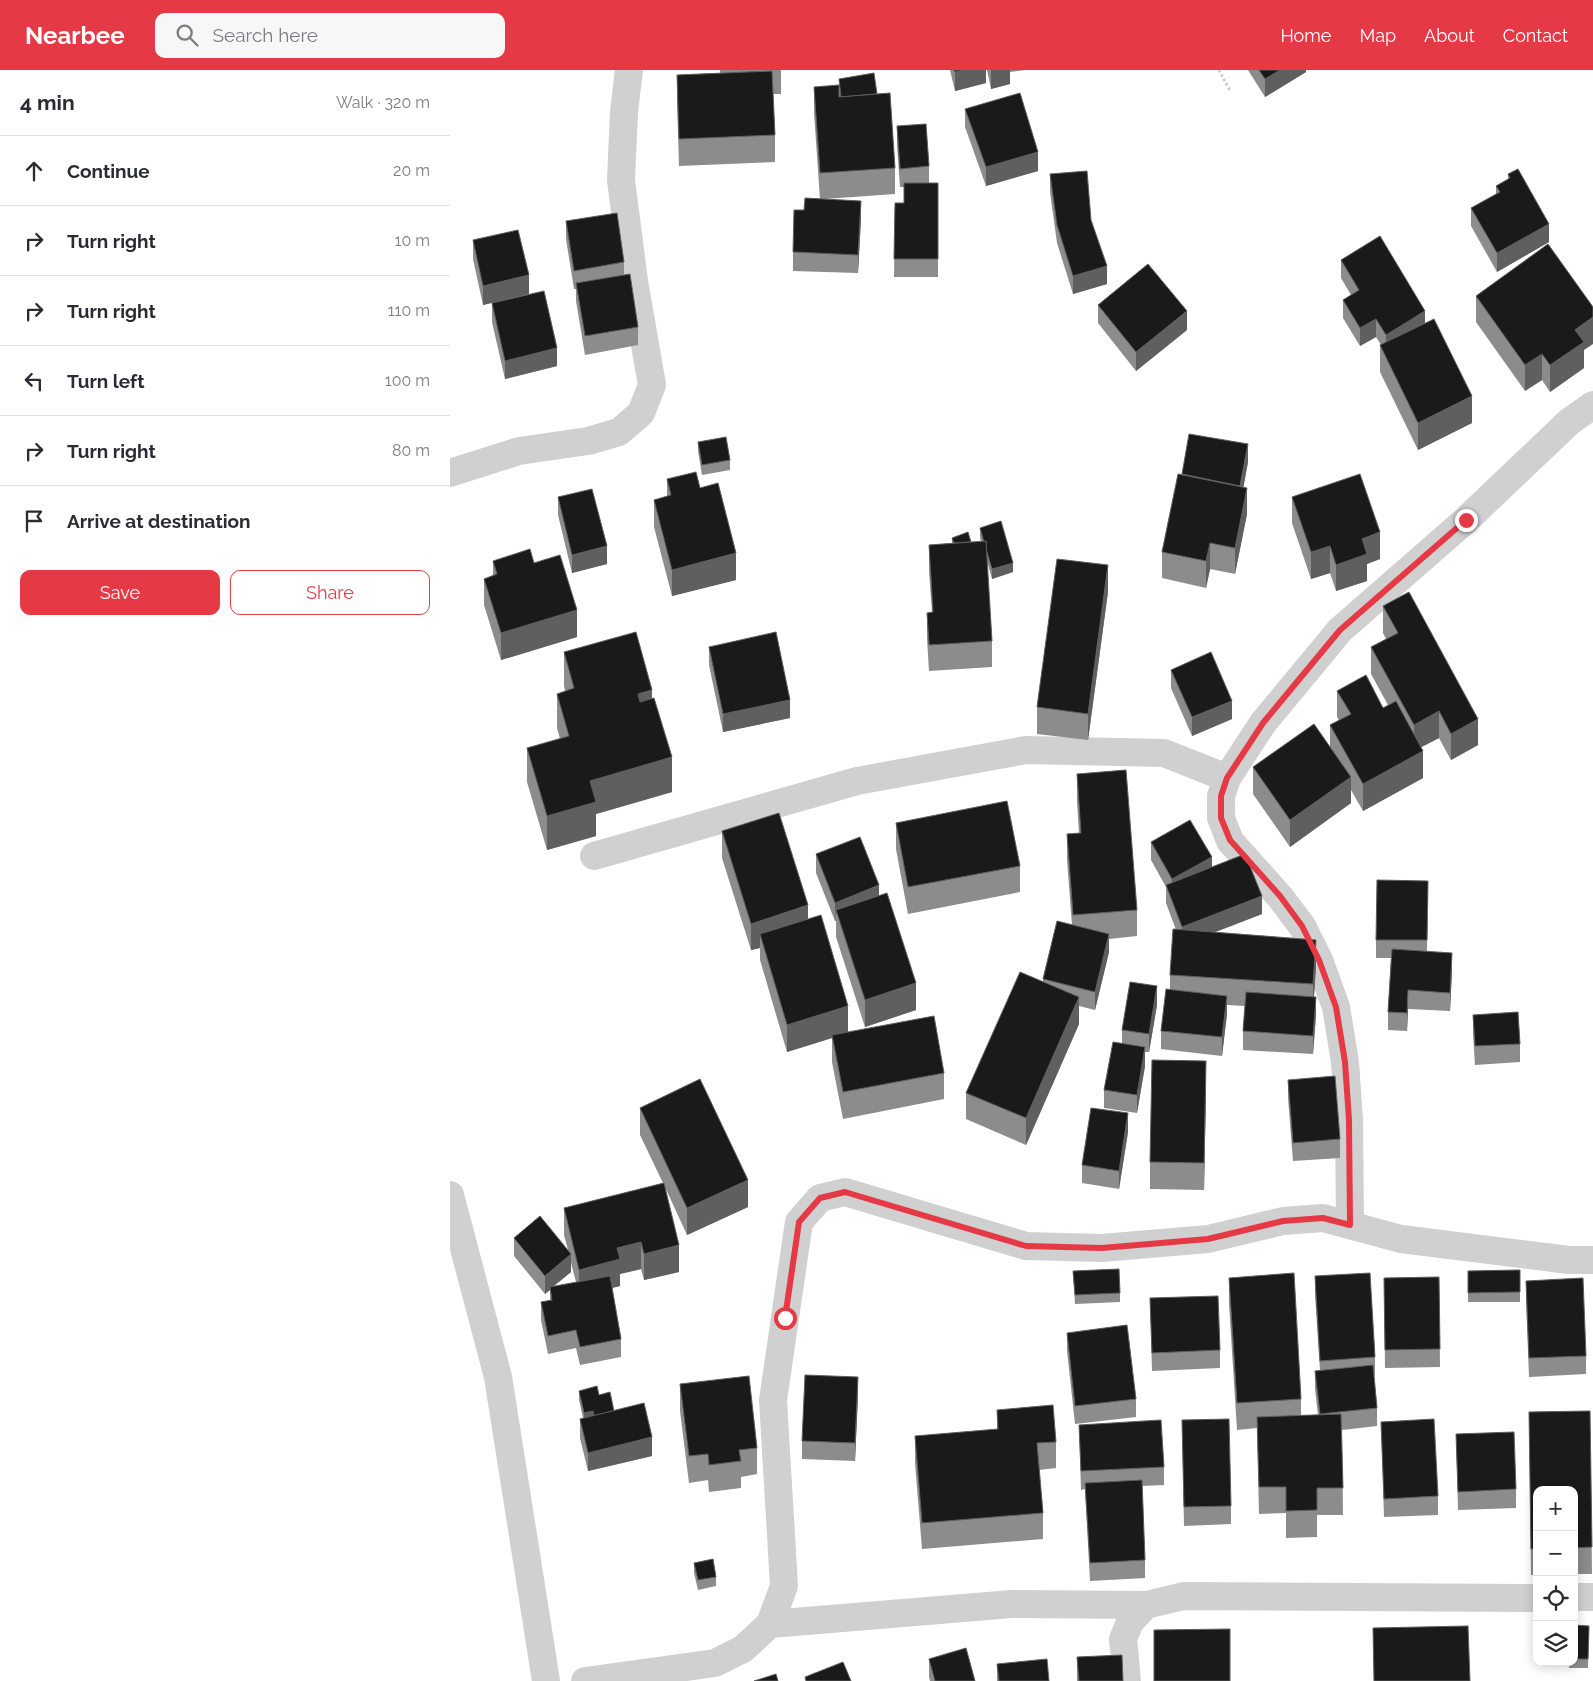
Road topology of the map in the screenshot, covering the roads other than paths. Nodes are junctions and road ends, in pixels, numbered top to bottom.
1 (629, 70) edge
2 (1593, 405) edge
3 (450, 473) edge
4 (1227, 778) junction
5 (594, 856) dead end
6 (450, 1195) edge
7 (1350, 1225) junction
8 (1593, 1260) edge
9 (1578, 1597) edge
10 (1593, 1597) edge
11 (1533, 1598) edge
12 (1146, 1606) junction
13 (770, 1624) junction
14 (546, 1681) edge
15 (585, 1681) edge
16 (1127, 1681) edge

1 - 3 street
2 - 4 street
4 - 5 street
4 - 7 street
6 - 14 street
7 - 8 street
7 - 13 street
9 - 10 street
11 - 12 street
12 - 13 street
12 - 16 street
13 - 15 street

